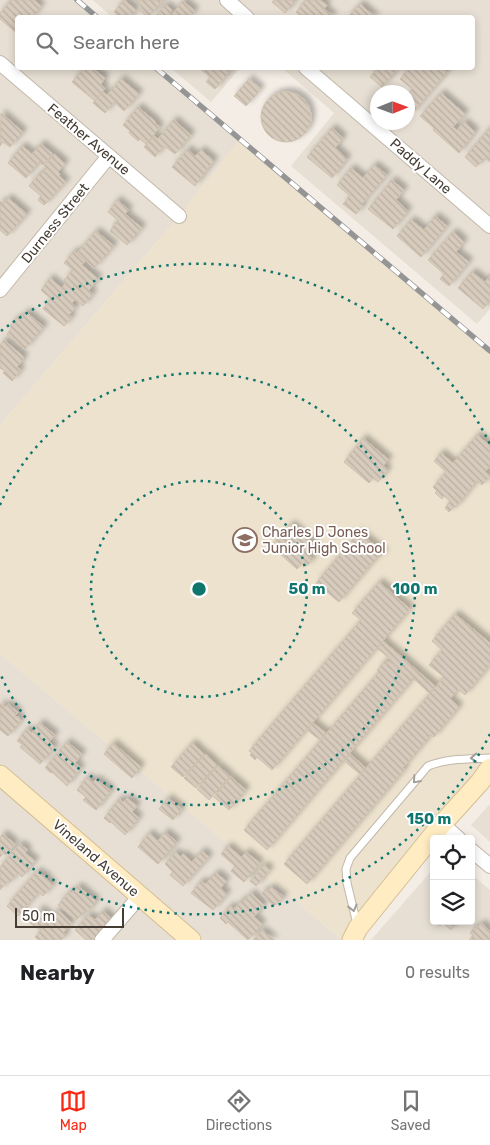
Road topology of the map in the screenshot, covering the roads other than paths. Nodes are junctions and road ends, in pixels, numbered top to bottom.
1 (227, 0) edge
2 (244, 15) edge
3 (0, 63) edge
4 (308, 70) edge
5 (109, 156) junction
6 (179, 216) dead end
7 (490, 226) edge
8 (0, 290) edge
9 (490, 758) edge
10 (490, 768) edge
11 (0, 775) edge
12 (442, 824) junction
13 (454, 835) edge
14 (475, 853) edge
15 (490, 866) edge
16 (140, 896) junction
17 (355, 934) edge
18 (102, 940) edge
19 (192, 940) edge

1 - 2 street
3 - 5 street, Feather Avenue
4 - 7 street, Paddy Lane
5 - 6 street, Feather Avenue
5 - 8 street, Durness Street
9 -> 17 lane
10 - 12 street
11 - 16 street, Vineland Avenue
12 - 13 street
12 - 17 street
14 - 15 street
16 - 18 street
16 - 19 street, Vineland Avenue

